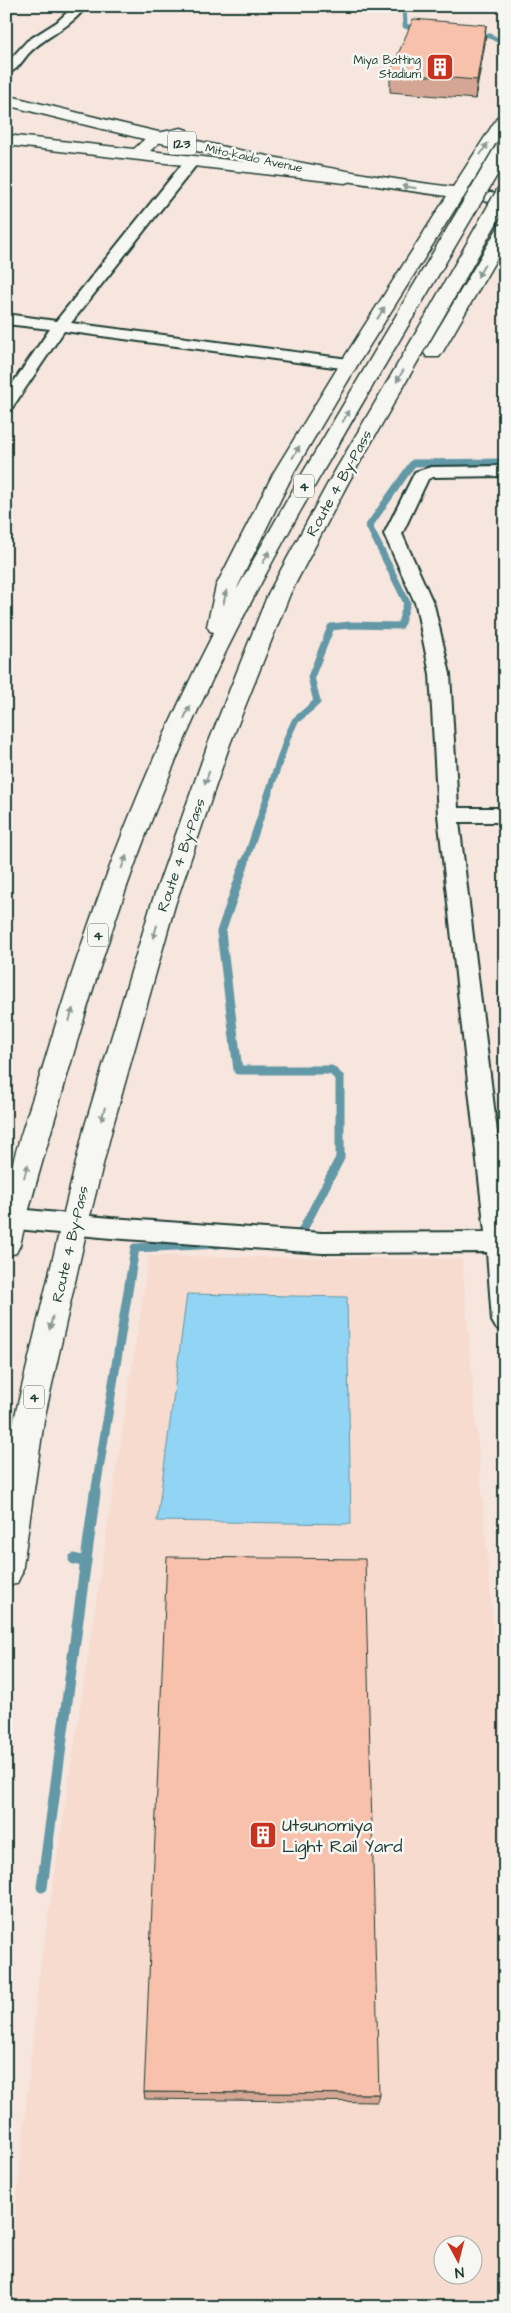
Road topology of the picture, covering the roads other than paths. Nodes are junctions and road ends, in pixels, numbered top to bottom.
1 (80, 6) edge
2 (6, 70) edge
3 (6, 89) edge
4 (6, 100) edge
5 (505, 118) edge
6 (181, 133) junction
7 (155, 138) junction
8 (6, 140) edge
9 (505, 146) edge
10 (137, 155) junction
11 (192, 161) junction
12 (359, 180) junction
13 (460, 187) junction
14 (505, 187) edge
15 (505, 192) edge
16 (505, 199) edge
17 (505, 229) edge
18 (6, 319) edge
19 (60, 326) junction
20 (349, 364) junction
21 (6, 405) edge
22 (382, 443) dead end
23 (505, 471) edge
24 (340, 518) dead end
25 (209, 662) junction
26 (251, 668) junction
27 (505, 815) edge
28 (448, 816) junction
29 (74, 1224) junction
30 (8, 1227) edge
31 (501, 1242) edge
32 (505, 1321) edge
33 (6, 1572) edge

1 - 2 street
3 - 6 main road, Mito-kaido Avenue / 123
4 - 7 main road, Mito-kaido Avenue / 123
13 -> 5 main road
6 - 7 main road
6 - 13 main road, Mito-kaido Avenue / 123
7 - 10 main road
7 - 12 main road, Mito-kaido Avenue / 123
8 - 10 main road
25 -> 9 main road, Route 4 By-Pass / 4, bridge
10 - 11 main road
11 - 12 main road
11 - 19 street
13 -> 12 main road, Mito-kaido Avenue / 123
13 - 14 main road, Mito-kaido Avenue / 123
13 - 16 main road, Mito-kaido Avenue / 123
20 -> 13 main road
15 -> 26 main road, Route 4 By-Pass / 4, bridge
17 -> 22 main road
18 - 19 street
19 - 20 street
19 - 21 street
25 -> 20 main road
23 - 28 street
24 - 26 main road
30 -> 25 main road, Route 4 By-Pass / 4
26 -> 29 main road, Route 4 By-Pass / 4
27 - 28 street
28 - 31 street
29 - 30 street
29 - 31 street
29 -> 33 main road, Route 4 By-Pass / 4
31 - 32 street

